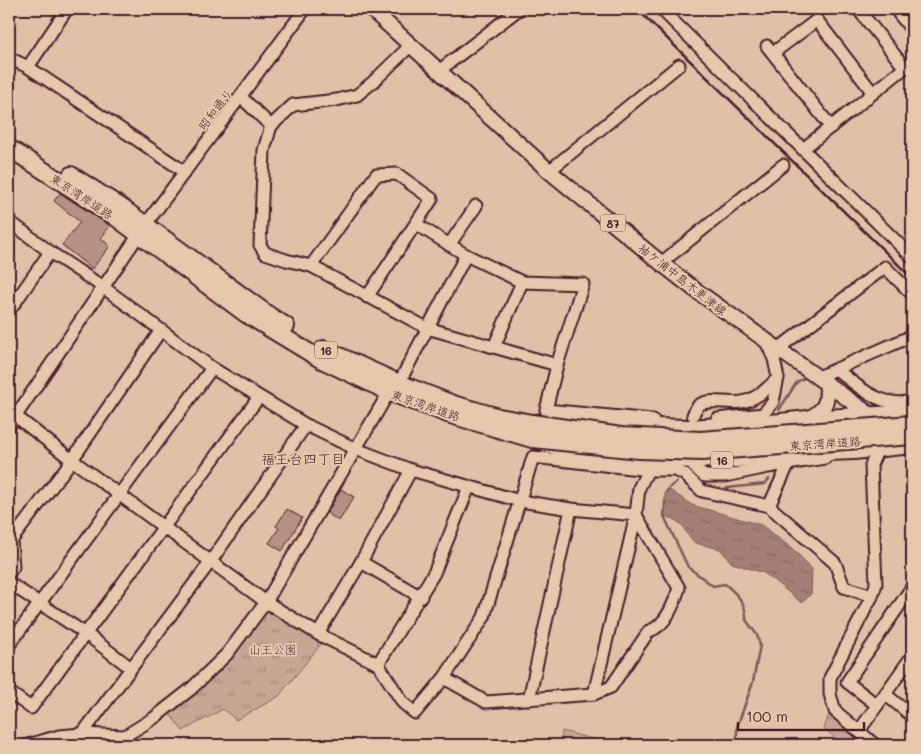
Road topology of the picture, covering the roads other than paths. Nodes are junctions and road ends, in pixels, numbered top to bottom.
1 (67, 9) edge
2 (305, 9) edge
3 (371, 9) edge
4 (519, 9) edge
5 (661, 9) edge
6 (858, 9) edge
7 (895, 9) edge
8 (912, 30) edge
9 (411, 45) junction
10 (9, 58) edge
11 (679, 65) dead end
12 (909, 65) edge
13 (28, 67) junction
14 (440, 70) junction
15 (873, 93) junction
16 (241, 97) junction
17 (271, 126) junction
18 (831, 127) junction
19 (9, 137) edge
20 (9, 148) edge
21 (803, 149) junction
22 (783, 166) dead end
23 (549, 171) junction
24 (185, 172) junction
25 (476, 206) dead end
26 (9, 221) edge
27 (416, 224) junction
28 (143, 229) junction
29 (450, 245) junction
30 (50, 252) junction
31 (911, 252) edge
32 (466, 255) junction
33 (661, 263) junction
34 (311, 266) junction
35 (522, 282) junction
36 (103, 288) junction
37 (912, 294) edge
38 (367, 297) junction
39 (9, 311) edge
40 (427, 328) junction
41 (161, 330) junction
42 (912, 336) edge
43 (765, 339) junction
44 (494, 347) junction
45 (778, 349) junction
46 (557, 365) junction
47 (212, 368) junction
48 (836, 370) junction
49 (778, 378) junction
50 (822, 380) junction
51 (394, 388) junction
52 (259, 397) junction
53 (912, 401) edge
54 (912, 413) edge
55 (693, 415) dead end
56 (11, 418) edge
57 (808, 419) junction
58 (876, 419) junction
59 (912, 424) edge
60 (306, 425) junction
61 (533, 431) junction
62 (912, 436) edge
63 (912, 444) edge
64 (356, 449) junction
65 (878, 450) junction
66 (72, 460) junction
67 (788, 465) junction
68 (871, 465) junction
69 (693, 466) dead end
70 (411, 470) junction
71 (648, 470) junction
72 (470, 487) junction
73 (119, 494) junction
74 (520, 501) junction
75 (768, 506) junction
76 (571, 509) junction
77 (636, 516) junction
78 (164, 527) junction
79 (211, 561) junction
80 (361, 562) junction
81 (9, 572) edge
82 (9, 583) edge
83 (912, 587) edge
84 (872, 596) junction
85 (420, 597) junction
86 (266, 602) junction
87 (38, 603) junction
88 (86, 634) junction
89 (318, 634) junction
90 (9, 645) edge
91 (912, 656) edge
92 (378, 664) junction
93 (131, 668) junction
94 (444, 678) junction
95 (9, 692) edge
96 (594, 694) junction
97 (885, 694) junction
98 (529, 699) junction
99 (877, 706) junction
100 (912, 716) edge
101 (859, 731) junction
102 (82, 734) junction
103 (28, 745) edge
104 (875, 745) edge

1 - 13 street
2 - 16 street, 昭和通り
3 - 9 main road, 袖ケ浦中島木更津線 / 87
4 - 14 street
5 - 21 street
6 - 12 street
7 - 8 street
9 - 14 main road, 袖ケ浦中島木更津線 / 87
9 - 17 street
10 - 13 street
11 - 23 street
12 - 15 street
13 - 24 street
14 - 23 main road, 袖ケ浦中島木更津線 / 87
15 - 18 street
15 - 18 street
16 - 17 street
16 - 24 street, 昭和通り
17 - 34 street
18 - 21 street
19 - 28 highway, 東京湾岸道路 / 16
20 - 28 highway, 東京湾岸道路 / 16
21 - 31 street
22 - 33 street
23 - 33 main road, 袖ケ浦中島木更津線 / 87
24 - 28 street, 昭和通り
25 - 29 street
26 - 30 street
27 - 29 street
27 - 34 street
27 - 38 street
28 - 36 street, 昭和通り
28 - 51 highway, 東京湾岸道路 / 16
29 - 32 street
30 - 36 street
30 - 39 street
32 - 35 street
32 - 40 street
33 - 43 main road, 袖ケ浦中島木更津線 / 87
34 - 38 street
35 - 44 street
35 - 46 street
36 - 41 street
36 - 56 street, 昭和通り
37 - 45 street
38 - 40 street
40 - 44 street
40 - 51 street
41 - 47 street
41 - 66 street
42 - 48 street
43 - 45 main road, 袖ケ浦中島木更津線 / 87
43 - 49 street
44 - 46 street
45 - 50 main road, 袖ケ浦中島木更津線 / 87
46 - 49 street
47 - 52 street
47 - 73 street
48 - 50 street
48 - 53 street
49 - 55 street
50 - 57 main road
50 - 58 main road, 袖ケ浦中島木更津線 / 87
51 - 61 highway, 東京湾岸道路 / 16
51 - 64 street
52 - 60 street
52 - 78 street
54 - 58 highway, 16
56 - 66 street
57 - 58 highway, 16
57 - 61 highway, 16
58 - 63 main road, 87
58 - 65 street
59 - 61 highway, 東京湾岸道路 / 16, bridge
60 - 64 street
60 - 79 street
61 - 62 highway, 東京湾岸道路 / 16, bridge
61 - 65 highway, 16
63 - 65 highway, 16
64 - 70 street
64 - 86 street
65 - 68 street
66 - 73 street
66 - 81 street
67 - 68 street
67 - 69 street
67 - 75 street
68 - 84 street
70 - 72 street
70 - 80 street
71 - 74 street
71 - 75 street
71 - 77 street
72 - 74 street
72 - 85 street
73 - 78 street
73 - 87 street
74 - 76 street
74 - 94 street
75 - 84 street
76 - 77 street
76 - 98 street
77 - 96 street
77 - 96 street
78 - 79 street
78 - 88 street
79 - 86 street
79 - 93 street
80 - 85 street
80 - 89 street
82 - 87 street
83 - 99 street
84 - 101 street
85 - 92 street
86 - 89 street
86 - 102 street
87 - 88 street
87 - 90 street
88 - 93 street
88 - 95 street
89 - 92 street
91 - 97 street
92 - 94 street
93 - 102 street
94 - 98 street
96 - 98 street
97 - 99 street
97 - 100 street
99 - 101 street
101 - 104 street
102 - 103 street

